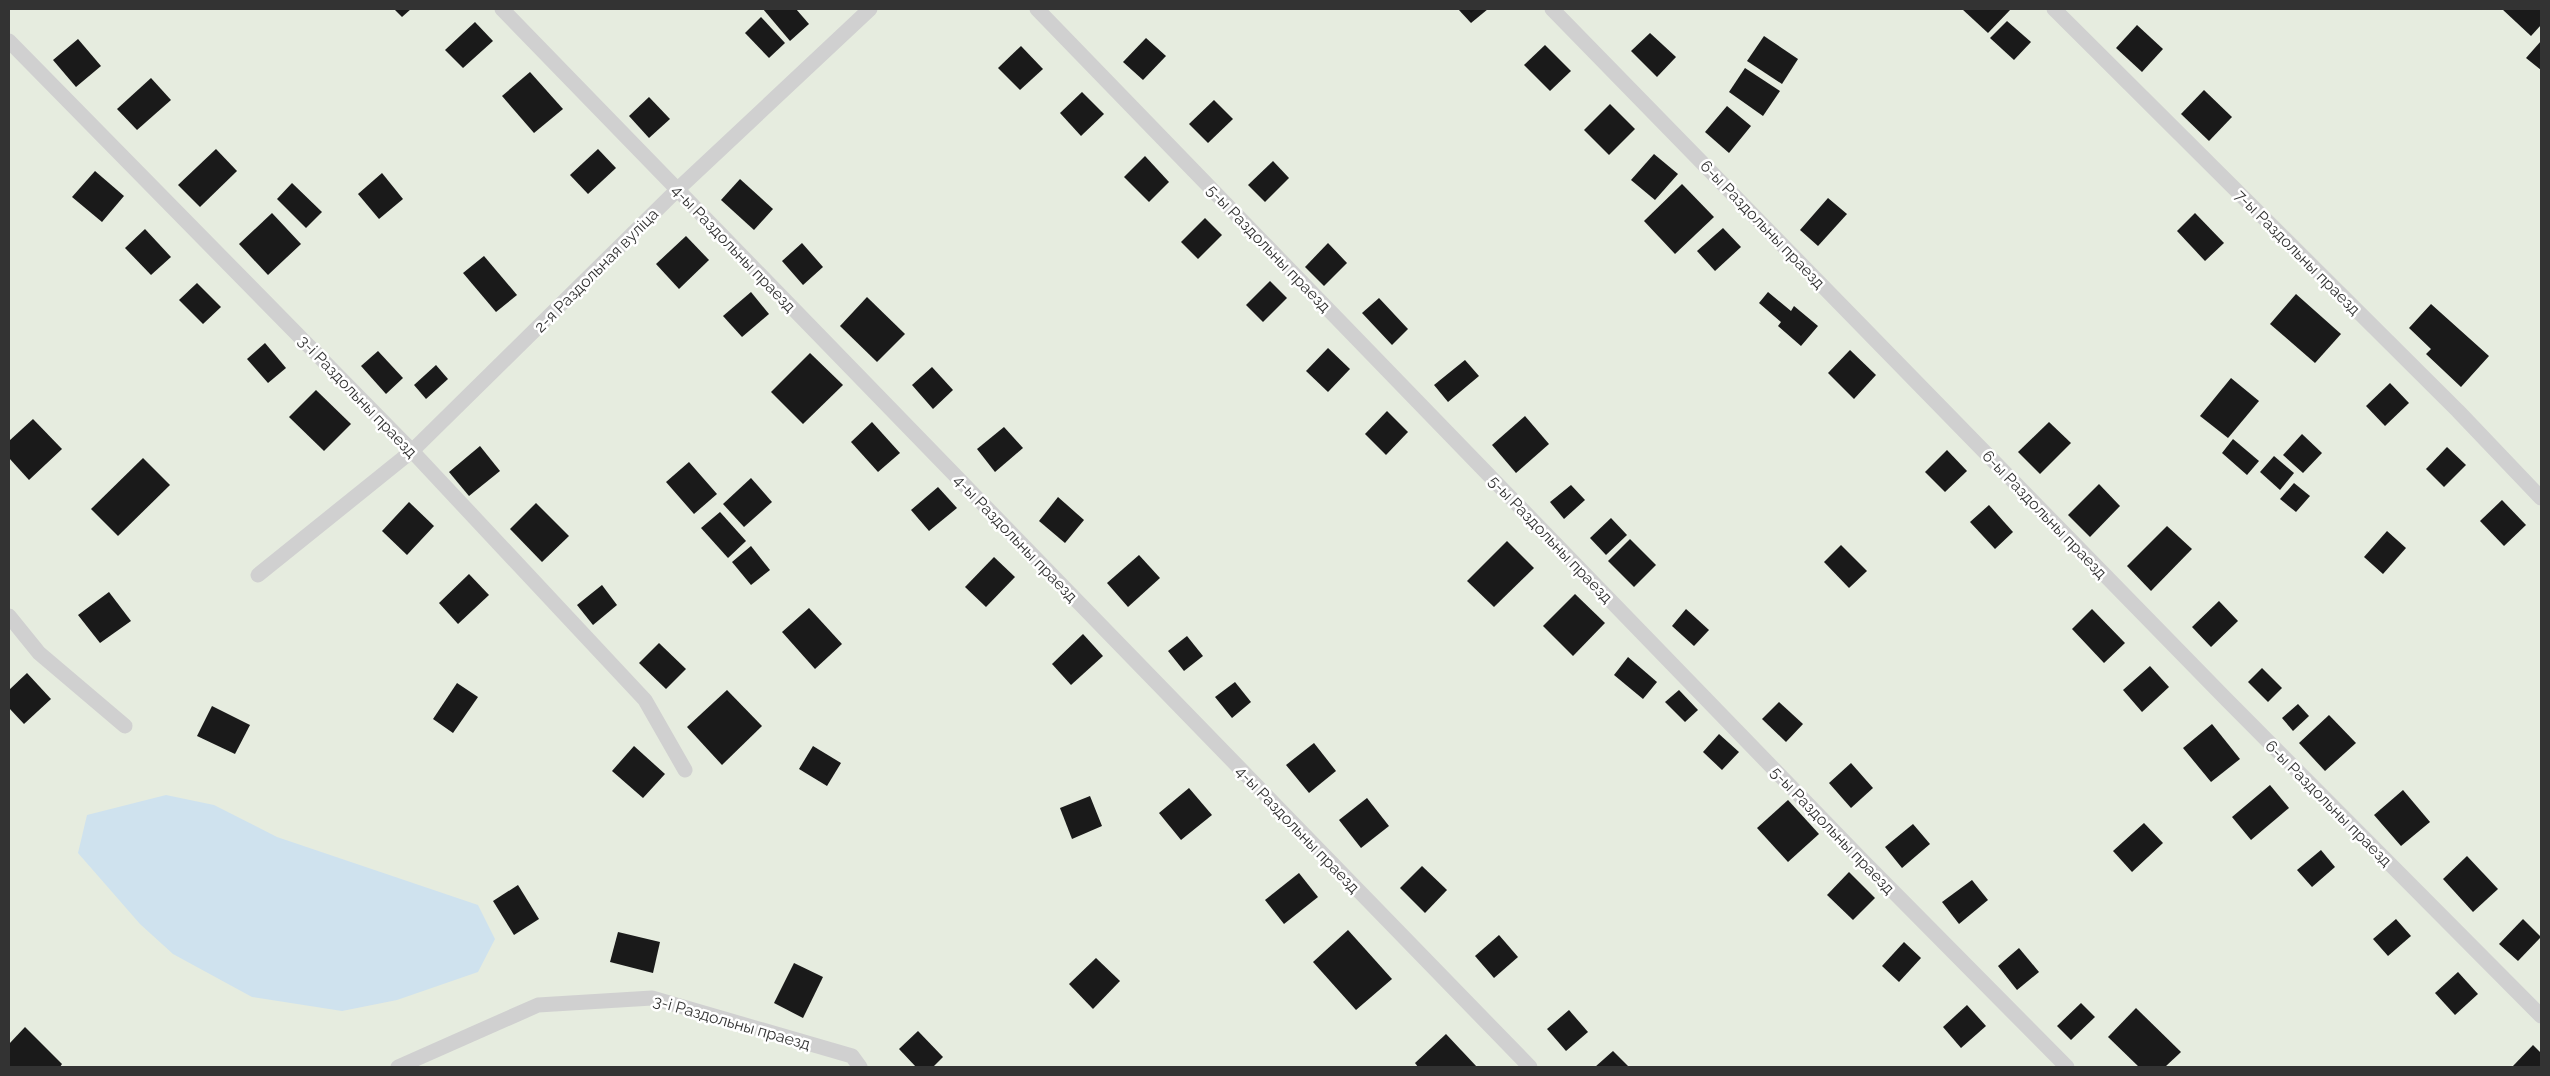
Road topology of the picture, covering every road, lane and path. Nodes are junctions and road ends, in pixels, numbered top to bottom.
1 (502, 9) edge
2 (870, 9) edge
3 (1037, 9) edge
4 (1552, 9) edge
5 (2054, 9) edge
6 (9, 41) edge
7 (677, 190) junction
8 (412, 451) junction
9 (2541, 498) edge
10 (258, 575) dead end
11 (9, 616) edge
12 (125, 726) dead end
13 (685, 770) dead end
14 (2541, 1016) edge
15 (398, 1067) edge
16 (860, 1067) edge
17 (1530, 1067) edge
18 (2067, 1067) edge

1 - 7 lane, 4-ы Раздольны праезд
2 - 7 lane, 2-я Раздольная вуліца
3 - 18 lane, 5-ы Раздольны праезд
4 - 14 lane, 6-ы Раздольны праезд
5 - 9 lane, 7-ы Раздольны праезд
6 - 8 lane, 3-і Раздольны праезд
7 - 8 lane, 2-я Раздольная вуліца
7 - 17 lane, 4-ы Раздольны праезд
8 - 10 lane, 2-я Раздольная вуліца
8 - 13 lane, 3-і Раздольны праезд
11 - 12 lane
15 - 16 lane, 3-і Раздольны праезд

